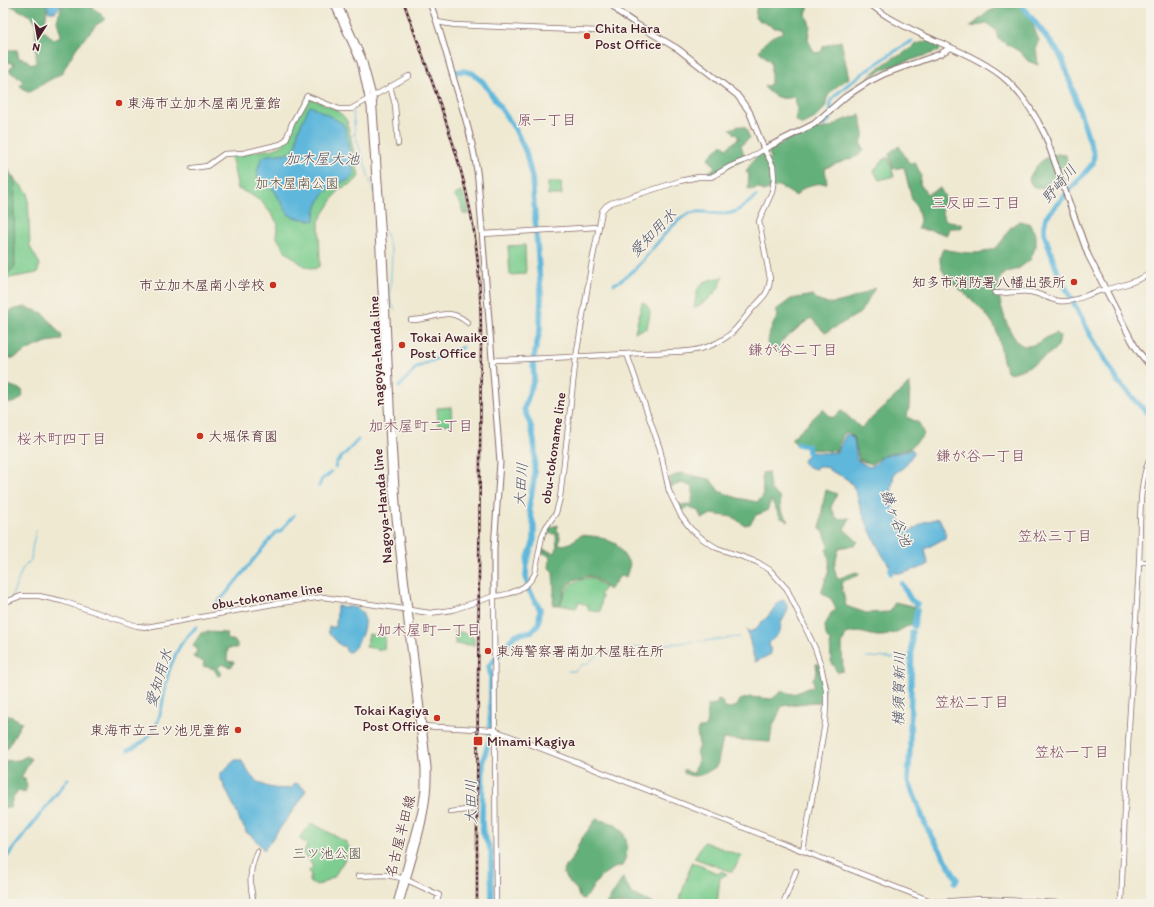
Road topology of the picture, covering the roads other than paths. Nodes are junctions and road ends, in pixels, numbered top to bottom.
1 (333, 3) edge
2 (338, 3) edge
3 (430, 3) edge
4 (610, 3) edge
5 (869, 3) edge
6 (437, 22) junction
7 (598, 31) dead end
8 (950, 48) junction
9 (409, 76) dead end
10 (390, 86) junction
11 (371, 98) junction
12 (398, 144) dead end
13 (764, 149) junction
14 (192, 168) dead end
15 (598, 227) junction
16 (482, 234) junction
17 (1151, 273) edge
18 (1106, 290) junction
19 (995, 292) dead end
20 (411, 320) dead end
21 (468, 322) dead end
22 (627, 354) junction
23 (576, 357) junction
24 (493, 360) junction
25 (1151, 367) edge
26 (1151, 458) edge
27 (1139, 562) junction
28 (1151, 562) edge
29 (494, 596) junction
30 (3, 603) edge
31 (407, 609) junction
32 (422, 727) junction
33 (491, 729) junction
34 (474, 809) dead end
35 (450, 812) dead end
36 (257, 851) dead end
37 (803, 851) junction
38 (796, 871) dead end
39 (358, 876) dead end
40 (405, 879) junction
41 (254, 904) edge
42 (396, 904) edge
43 (400, 904) edge
44 (436, 904) edge
45 (496, 904) edge
46 (783, 904) edge
47 (1082, 904) edge
48 (1121, 904) edge

1 - 11 main road
2 - 11 main road, nagoya-handa line
3 - 6 main road
4 - 13 main road
5 - 8 main road
6 - 7 street
6 - 16 main road
8 - 13 main road
8 - 18 main road
9 - 10 street
10 - 11 street
10 - 12 street
11 - 14 street
11 - 31 main road, nagoya-handa line
13 - 15 street, obu-tokoname line
13 - 22 street
15 - 16 street
15 - 23 street, obu-tokoname line
16 - 24 main road
17 - 18 street
18 - 19 street
18 - 25 main road
20 - 21 street
22 - 23 street
22 - 37 street
23 - 24 street
23 - 29 street, obu-tokoname line
24 - 29 main road
26 - 27 street
27 - 28 street
27 - 48 street
29 - 31 street, obu-tokoname line
29 - 33 street
30 - 31 street, obu-tokoname line
31 - 32 main road, nagoya-handa line
32 - 33 street
32 - 40 main road, 名古屋半田線
33 - 37 street
33 - 45 street
34 - 35 street
36 - 41 street
37 - 47 street
38 - 46 street
39 - 40 street
40 - 42 main road, 名古屋半田線
40 - 43 main road, 名古屋半田線
40 - 44 street

